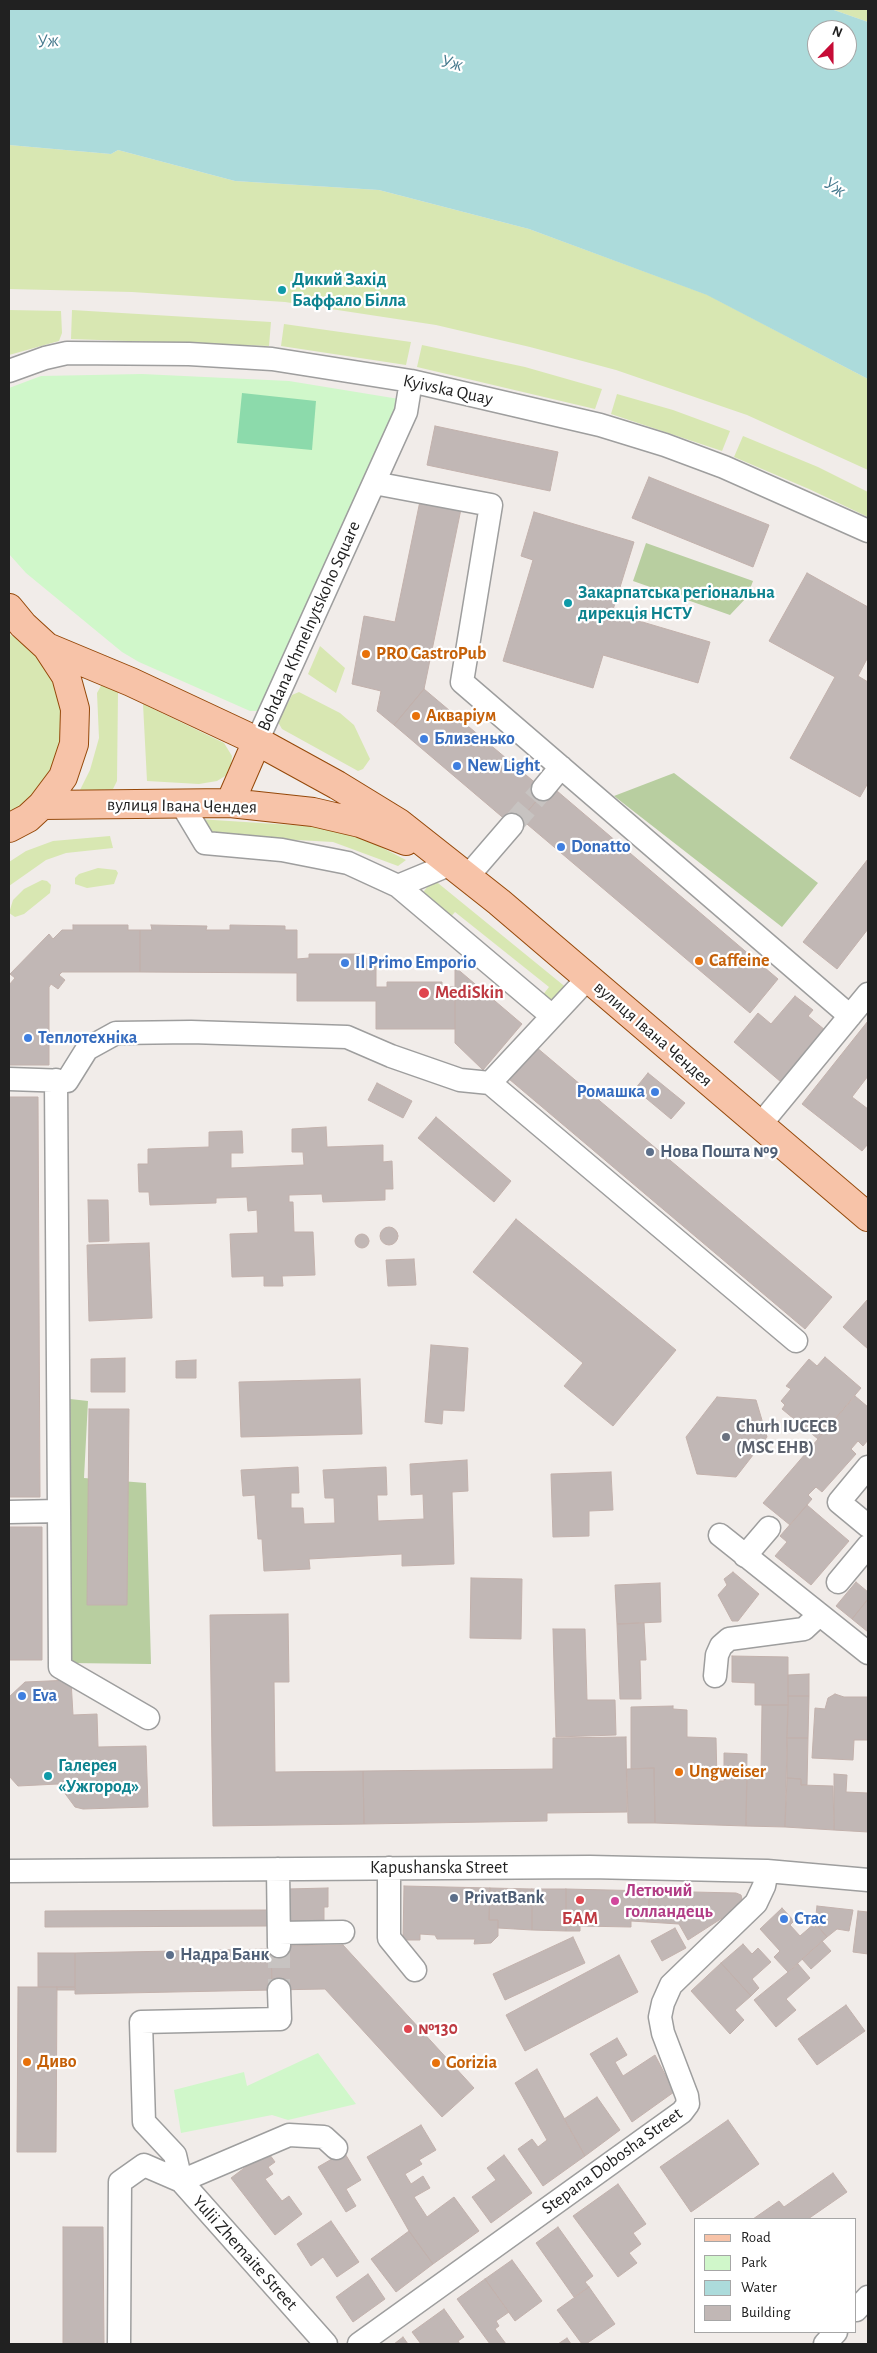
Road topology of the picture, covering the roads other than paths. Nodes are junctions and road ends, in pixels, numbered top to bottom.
1 (9, 371) edge
2 (410, 381) junction
3 (374, 483) junction
4 (868, 531) edge
5 (14, 617) edge
6 (48, 647) junction
7 (257, 741) junction
8 (561, 767) junction
9 (542, 789) tunnel mouth
10 (230, 803) junction
11 (181, 804) junction
12 (26, 817) edge
13 (512, 825) tunnel mouth
14 (9, 837) edge
15 (451, 864) junction
16 (398, 886) junction
17 (588, 978) junction
18 (868, 994) edge
19 (552, 1016) junction
20 (850, 1016) junction
21 (9, 1079) edge
22 (56, 1080) junction
23 (490, 1083) junction
24 (760, 1125) junction
25 (868, 1217) edge
26 (796, 1341) dead end
27 (868, 1467) edge
28 (59, 1511) junction
29 (9, 1512) edge
30 (868, 1526) edge
31 (769, 1528) dead end
32 (720, 1536) dead end
33 (868, 1546) edge
34 (745, 1556) junction
35 (838, 1582) dead end
36 (819, 1615) junction
37 (868, 1653) edge
38 (715, 1676) dead end
39 (148, 1718) dead end
40 (389, 1868) junction
41 (278, 1869) junction
42 (9, 1871) edge
43 (767, 1871) junction
44 (868, 1880) edge
45 (343, 1932) dead end
46 (415, 1970) dead end
47 (279, 1990) tunnel mouth
48 (336, 2148) dead end
49 (181, 2181) junction
50 (868, 2297) edge
51 (857, 2309) edge
52 (835, 2333) edge
53 (119, 2344) edge
54 (326, 2344) edge
55 (359, 2344) edge
56 (825, 2344) edge

1 - 2 street, Kyivska Quay
2 - 3 street, Bohdana Khmelnytskoho Square
2 - 4 street, Kyivska Quay
3 - 7 street, Bohdana Khmelnytskoho Square
3 - 8 street
5 - 6 main road, Bohdana Khmelnytskoho Square
6 - 7 main road, Bohdana Khmelnytskoho Square
6 - 12 main road, Bohdana Khmelnytskoho Square
7 - 10 main road
7 - 15 main road, вулиця Івана Чендея
8 - 9 street
8 - 20 street
10 - 11 main road, вулиця Івана Чендея
10 - 15 main road, вулиця Івана Чендея
11 - 12 main road, вулиця Івана Чендея
11 - 16 street
12 - 14 main road, Bohdana Khmelnytskoho Square
13 - 15 street
15 - 16 street
15 - 17 main road, вулиця Івана Чендея
16 - 19 street
17 - 19 street
17 - 24 main road, вулиця Івана Чендея
18 - 20 street
19 - 23 street
20 - 24 street
21 - 22 street
22 - 23 street
22 - 28 street
23 - 26 street
24 - 25 main road, вулиця Івана Чендея
27 - 30 street
28 - 29 street
28 - 39 street
31 - 34 street
32 - 34 street
33 - 35 street
34 - 36 street
36 - 37 street
36 - 38 street
40 - 41 street, Kapushanska Street
40 - 43 street, Kapushanska Street
40 - 46 street
41 - 42 street, Kapushanska Street
41 - 45 street
43 - 44 street, Kapushanska Street
43 - 55 street, Stepana Dobosha Street
47 - 49 street, Yulii Zhemaite Street
48 - 49 street
49 - 53 street
49 - 54 street, Yulii Zhemaite Street
50 - 51 street
52 - 56 street

